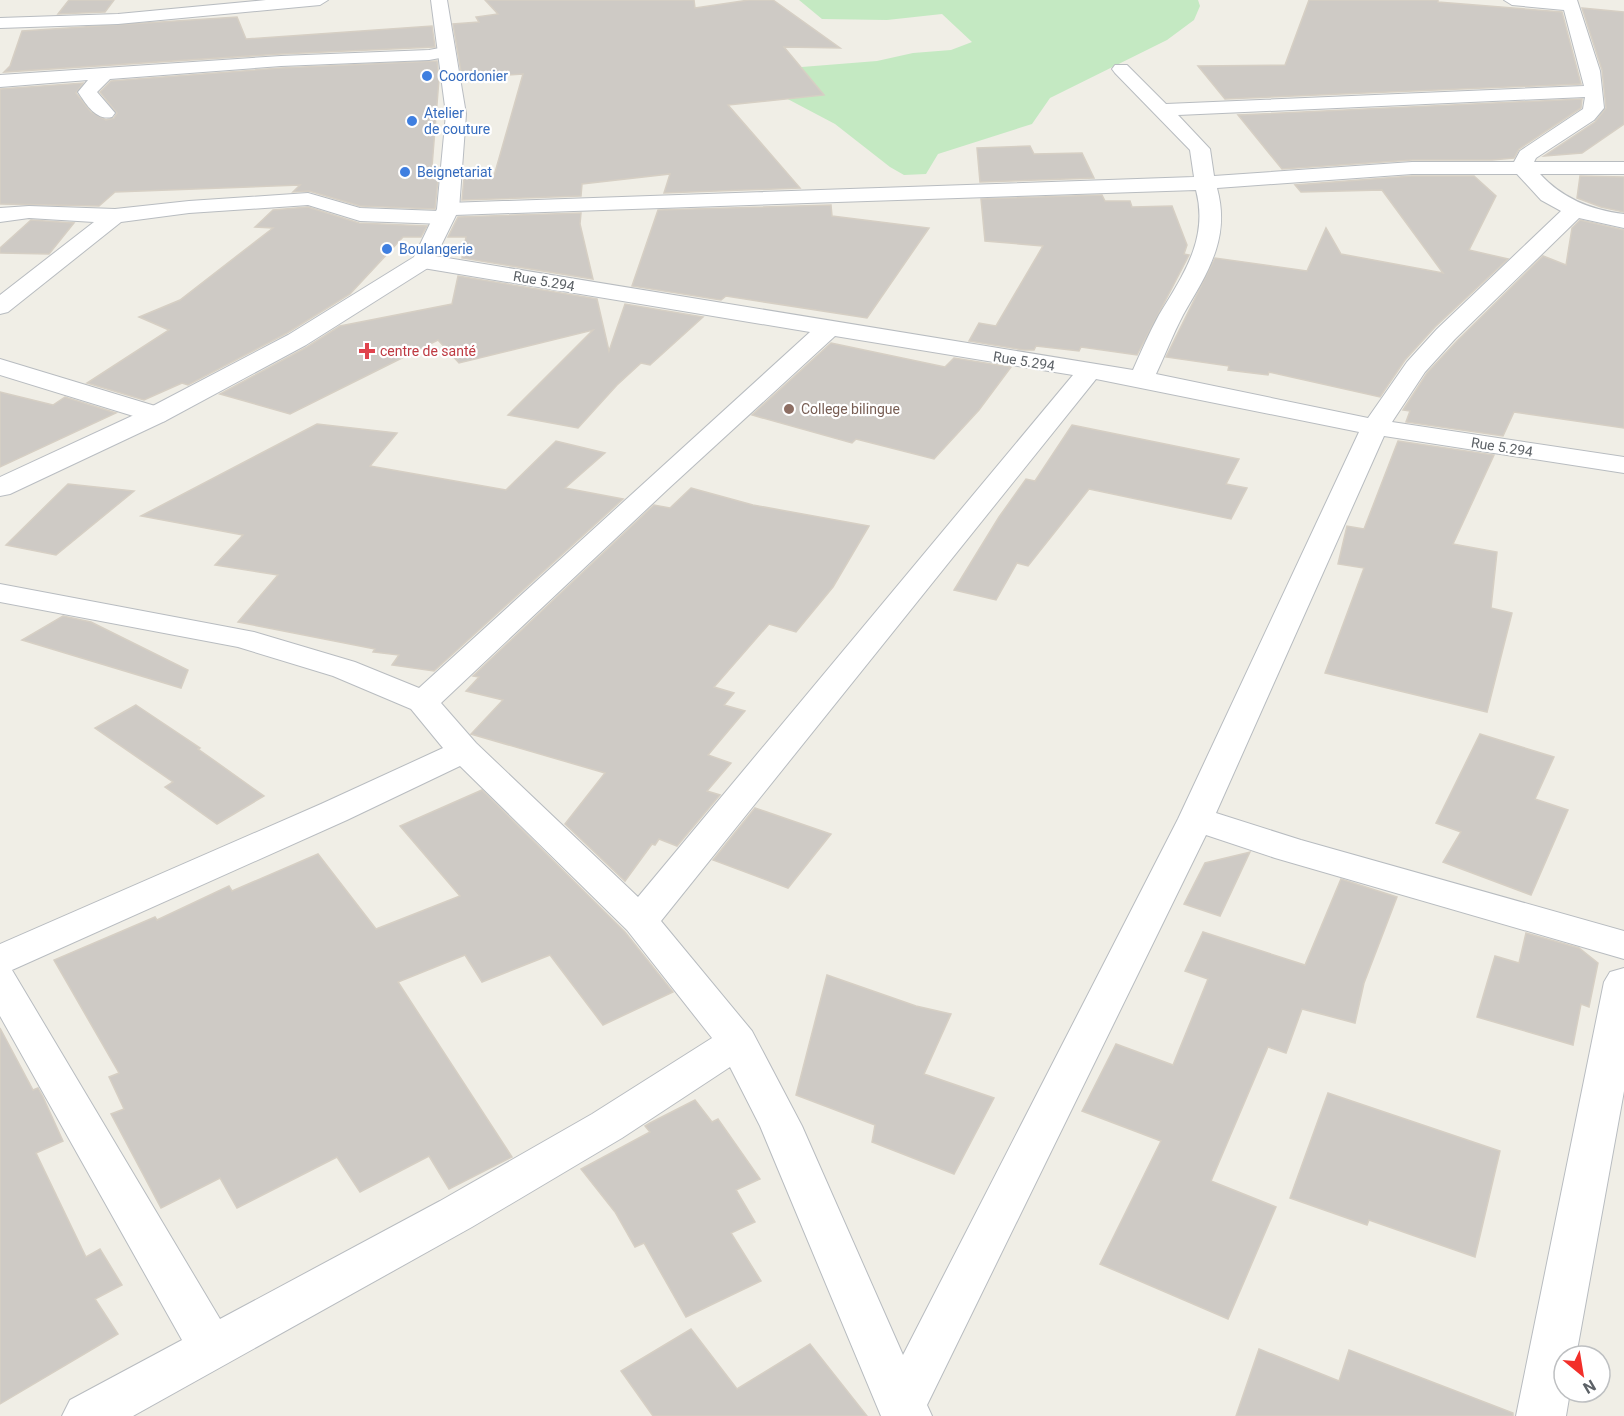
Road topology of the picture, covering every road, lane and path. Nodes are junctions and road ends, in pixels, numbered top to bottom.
1 (320, 0) edge
2 (439, 0) edge
3 (1512, 0) edge
4 (1570, 2) edge
5 (263, 3) edge
6 (0, 23) edge
7 (444, 52) junction
8 (1121, 69) dead end
9 (104, 74) junction
10 (1, 75) edge
11 (1594, 91) junction
12 (1161, 110) junction
13 (105, 113) dead end
14 (1522, 167) junction
15 (1624, 168) edge
16 (1205, 183) junction
17 (1576, 209) junction
18 (446, 213) junction
19 (0, 214) edge
20 (115, 216) junction
21 (1624, 221) edge
22 (423, 261) junction
23 (0, 307) edge
24 (828, 329) junction
25 (0, 367) edge
26 (1089, 372) junction
27 (1142, 379) junction
28 (156, 415) junction
29 (1375, 427) junction
30 (1624, 465) edge
31 (0, 488) edge
32 (0, 592) edge
33 (423, 702) junction
34 (464, 751) junction
35 (1196, 819) junction
36 (640, 921) junction
37 (1624, 945) edge
38 (0, 960) edge
39 (0, 981) edge
40 (1624, 982) edge
41 (738, 1042) junction
42 (212, 1349) junction
43 (904, 1412) edge
44 (87, 1416) edge
45 (1540, 1416) edge

1 - 5 street
2 - 7 street
3 - 4 street
4 - 11 street
5 - 6 street
7 - 9 street
7 - 18 street
8 - 12 street
9 - 10 street
9 - 13 street
11 - 12 street
11 - 14 street
12 - 16 street
14 - 15 street
14 - 16 street
14 - 17 street
16 - 18 street
16 - 27 street
17 - 21 street
17 - 29 street
18 - 20 street
18 - 22 street
19 - 20 street
20 - 23 street
22 - 24 street, Rue 5.294
22 - 28 street
24 - 26 street, Rue 5.294
24 - 33 street
25 - 28 street
26 - 27 street, Rue 5.294
26 - 36 street
27 - 29 street, Rue 5.294
28 - 31 street
29 - 30 street, Rue 5.294
29 - 35 street
32 - 33 street
33 - 34 street
34 - 36 street
34 - 38 street
35 - 37 street
35 - 43 street
36 - 41 street
39 - 42 street
40 - 45 street
41 - 42 street
41 - 43 street
42 - 44 street

